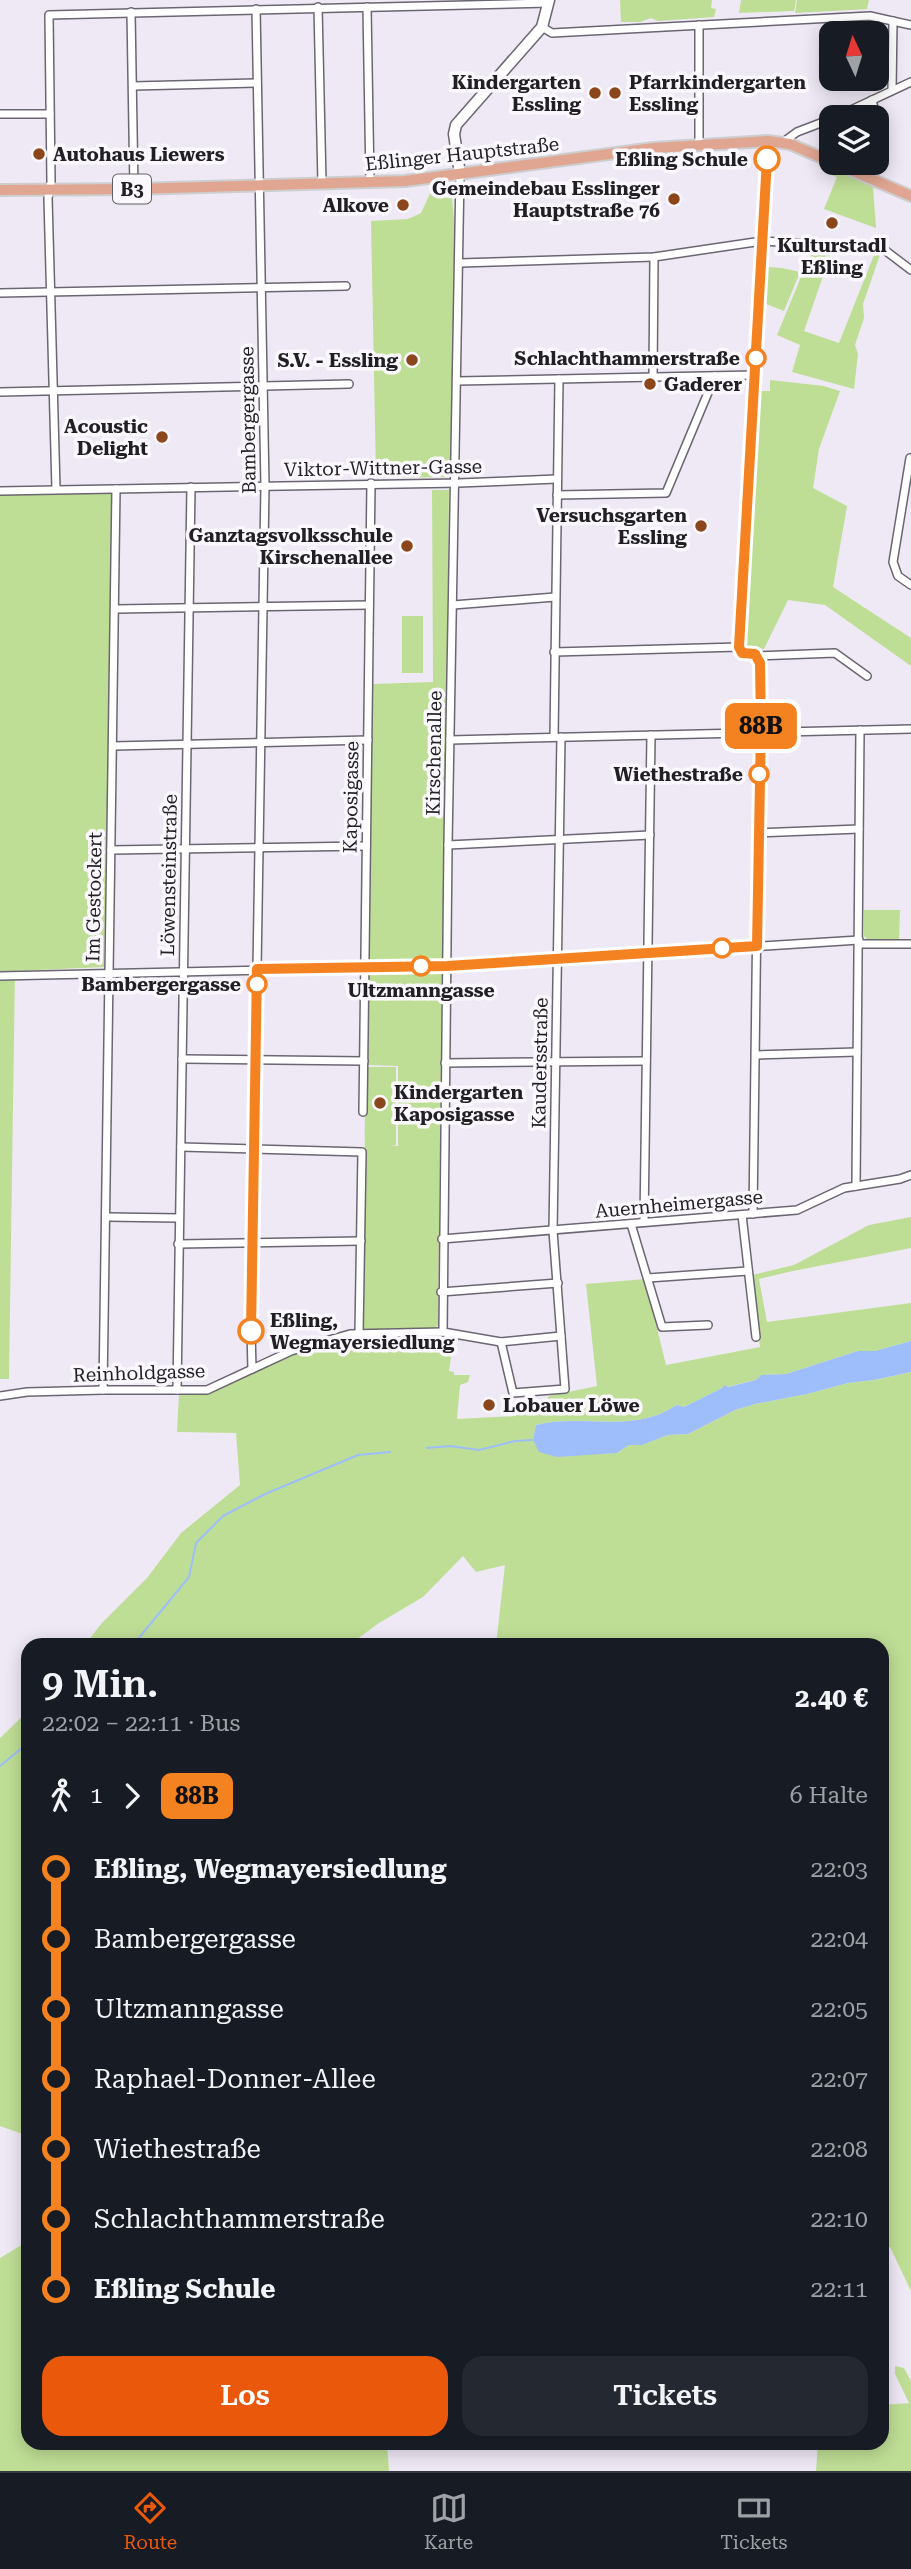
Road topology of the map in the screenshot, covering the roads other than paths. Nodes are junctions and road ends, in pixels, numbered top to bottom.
1 (549, 2) edge
2 (367, 6) junction
3 (318, 8) junction
4 (256, 9) junction
5 (131, 12) junction
6 (893, 21) junction
7 (699, 25) junction
8 (911, 25) edge
9 (542, 27) junction
10 (911, 82) edge
11 (257, 83) junction
12 (133, 86) junction
13 (892, 90) junction
14 (872, 100) junction
15 (861, 105) edge
16 (873, 105) edge
17 (0, 114) edge
18 (50, 114) junction
19 (819, 126) edge
20 (794, 139) junction
21 (768, 141) junction
22 (699, 145) junction
23 (460, 174) junction
24 (870, 175) edge
25 (869, 178) junction
26 (370, 182) junction
27 (322, 183) junction
28 (260, 185) junction
29 (134, 189) junction
30 (1, 190) edge
31 (50, 191) junction
32 (911, 196) edge
33 (762, 241) junction
34 (654, 257) junction
35 (460, 263) junction
36 (911, 270) edge
37 (346, 286) dead end
38 (262, 288) junction
39 (51, 292) junction
40 (0, 293) edge
41 (755, 375) junction
42 (715, 376) junction
43 (653, 377) junction
44 (559, 379) junction
45 (457, 381) junction
46 (349, 384) dead end
47 (264, 387) junction
48 (53, 391) junction
49 (0, 392) edge
50 (911, 457) edge
51 (557, 479) junction
52 (372, 483) junction
53 (457, 483) junction
54 (265, 486) junction
55 (191, 487) junction
56 (55, 489) junction
57 (116, 489) junction
58 (0, 491) edge
59 (557, 495) junction
60 (911, 584) edge
61 (555, 597) junction
62 (453, 605) junction
63 (369, 606) junction
64 (263, 607) junction
65 (190, 608) junction
66 (116, 609) junction
67 (739, 647) junction
68 (554, 652) junction
69 (758, 656) junction
70 (867, 676) dead end
71 (911, 729) edge
72 (860, 730) junction
73 (760, 732) junction
74 (651, 735) junction
75 (557, 737) junction
76 (368, 740) junction
77 (450, 740) junction
78 (261, 742) junction
79 (187, 745) junction
80 (113, 747) junction
81 (859, 829) junction
82 (758, 833) junction
83 (650, 835) junction
84 (559, 839) junction
85 (448, 845) junction
86 (366, 846) junction
87 (186, 848) junction
88 (258, 849) junction
89 (111, 850) junction
90 (859, 942) junction
91 (911, 944) edge
92 (757, 946) junction
93 (649, 953) junction
94 (557, 958) junction
95 (447, 966) junction
96 (365, 967) junction
97 (257, 969) junction
98 (183, 971) junction
99 (109, 973) junction
100 (0, 976) edge
101 (857, 1052) junction
102 (756, 1055) junction
103 (183, 1059) junction
104 (255, 1060) junction
105 (646, 1060) junction
106 (365, 1061) junction
107 (555, 1062) junction
108 (445, 1063) junction
109 (363, 1112) dead end
110 (181, 1147) junction
111 (254, 1149) junction
112 (911, 1175) edge
113 (856, 1185) junction
114 (753, 1214) junction
115 (742, 1215) junction
116 (106, 1217) junction
117 (178, 1218) junction
118 (644, 1222) junction
119 (631, 1224) junction
120 (553, 1231) junction
121 (442, 1239) junction
122 (360, 1241) junction
123 (252, 1242) junction
124 (178, 1244) junction
125 (748, 1271) junction
126 (648, 1278) junction
127 (558, 1283) junction
128 (441, 1292) junction
129 (708, 1325) dead end
130 (443, 1332) junction
131 (359, 1334) junction
132 (561, 1336) junction
133 (757, 1337) dead end
134 (501, 1342) junction
135 (253, 1370) junction
136 (103, 1390) junction
137 (177, 1390) junction
138 (0, 1396) edge

1 - 2 street
1 - 9 street
2 - 3 street
2 - 26 street
3 - 4 street
3 - 27 street
4 - 5 street
4 - 11 street, Bambergergasse
5 - 12 street
5 - 18 street
6 - 7 street
6 - 8 street
6 - 13 street
7 - 9 street
7 - 22 street
9 - 23 street
10 - 13 street
11 - 12 street
11 - 28 street, Bambergergasse
12 - 29 street
13 - 14 street
14 - 15 street
14 - 16 street
17 - 18 street
18 - 31 street
19 - 20 street
20 - 21 main road, Eßlinger Hauptstraße / B3
20 - 25 main road, Eßlinger Hauptstraße / B3
21 - 22 main road, Eßlinger Hauptstraße / B3
21 - 33 street
22 - 23 main road, Eßlinger Hauptstraße / B3
23 - 26 main road, Eßlinger Hauptstraße / B3
23 - 35 street, Kirschenallee
24 - 25 street
25 - 32 main road, Eßlinger Hauptstraße / B3
26 - 27 main road, Eßlinger Hauptstraße / B3
27 - 28 main road, Eßlinger Hauptstraße / B3
28 - 29 main road, Eßlinger Hauptstraße / B3
28 - 38 street, Bambergergasse
29 - 31 main road, Eßlinger Hauptstraße / B3
30 - 31 main road, Eßlinger Hauptstraße / B3
31 - 39 street
33 - 34 street
33 - 36 street
33 - 41 street
34 - 35 street
34 - 43 street
35 - 45 street, Kirschenallee
37 - 38 street
38 - 39 street
38 - 47 street, Bambergergasse
39 - 40 street
39 - 48 street
41 - 42 street
41 - 67 street
42 - 43 street
42 - 59 street
43 - 44 street
44 - 45 street
44 - 51 street, Kaudersstraße
45 - 53 street, Kirschenallee
46 - 47 street
47 - 48 street
47 - 54 street, Bambergergasse
48 - 49 street
48 - 56 street
50 - 60 street
51 - 53 street, Viktor-Wittner-Gasse
51 - 59 street, Kaudersstraße
52 - 53 street, Viktor-Wittner-Gasse
52 - 54 street, Viktor-Wittner-Gasse
52 - 63 street, Kaposigasse
53 - 62 street, Kirschenallee
54 - 55 street, Viktor-Wittner-Gasse
54 - 64 street, Bambergergasse
55 - 57 street, Viktor-Wittner-Gasse
55 - 65 street, Löwensteinstraße
56 - 57 street, Viktor-Wittner-Gasse
56 - 58 street, Viktor-Wittner-Gasse
57 - 66 street, Im Gestockert
59 - 61 street, Kaudersstraße
61 - 62 street
61 - 68 street, Kaudersstraße
62 - 77 street, Kirschenallee
63 - 64 street
63 - 76 street, Kaposigasse
64 - 65 street
64 - 78 street, Bambergergasse
65 - 66 street
65 - 79 street, Löwensteinstraße
66 - 80 street, Im Gestockert
67 - 68 street
67 - 69 street
68 - 75 street, Kaudersstraße
69 - 70 street
69 - 73 street
71 - 72 street
72 - 73 street
72 - 81 street
73 - 74 street
73 - 82 street
74 - 75 street
74 - 83 street
75 - 77 street
75 - 84 street, Kaudersstraße
76 - 78 street
76 - 86 street, Kaposigasse
77 - 85 street, Kirschenallee
78 - 79 street
78 - 88 street, Bambergergasse
79 - 80 street
79 - 87 street, Löwensteinstraße
80 - 89 street, Im Gestockert
81 - 82 street
81 - 90 street
82 - 92 street
83 - 84 street
83 - 93 street
84 - 85 street
84 - 94 street, Kaudersstraße
85 - 95 street, Kirschenallee
86 - 88 street
86 - 96 street, Kaposigasse
87 - 88 street
87 - 89 street
87 - 98 street, Löwensteinstraße
88 - 97 street, Bambergergasse
89 - 99 street, Im Gestockert
90 - 91 street
90 - 92 street
90 - 101 street
92 - 93 street
92 - 102 street
93 - 94 street
93 - 105 street
94 - 95 street
94 - 107 street, Kaudersstraße
95 - 96 street
95 - 108 street, Kirschenallee
96 - 97 street
96 - 106 street, Kaposigasse
97 - 98 street
97 - 104 street, Bambergergasse
98 - 99 street
98 - 103 street, Löwensteinstraße
99 - 100 street
99 - 116 street, Im Gestockert
101 - 102 street
101 - 113 street
102 - 114 street
103 - 104 street
103 - 110 street, Löwensteinstraße
104 - 106 street
104 - 111 street, Bambergergasse
105 - 107 street
105 - 118 street
106 - 109 street, Kaposigasse
107 - 108 street
107 - 120 street, Kaudersstraße
108 - 121 street, Kirschenallee
110 - 111 street
110 - 117 street, Löwensteinstraße
111 - 122 street
111 - 123 street, Bambergergasse
112 - 113 street, Auernheimergasse
113 - 114 street, Auernheimergasse
114 - 115 street, Auernheimergasse
115 - 118 street, Auernheimergasse
115 - 125 street
116 - 117 street
116 - 136 street, Im Gestockert
117 - 124 street, Löwensteinstraße
118 - 119 street, Auernheimergasse
119 - 120 street, Auernheimergasse
119 - 126 street
120 - 121 street, Auernheimergasse
120 - 127 street, Kaudersstraße
121 - 128 street, Kirschenallee
122 - 123 street
122 - 131 street
123 - 124 street
123 - 135 street, Bambergergasse
124 - 137 street, Löwensteinstraße
125 - 126 street
125 - 133 street
126 - 129 street
127 - 128 street
127 - 132 street, Kaudersstraße
128 - 130 street, Kirschenallee
130 - 131 street, Reinholdgasse
130 - 134 street, Reinholdgasse
131 - 135 street, Reinholdgasse
132 - 134 street, Reinholdgasse
132 - 134 street, Kaudersstraße
135 - 137 street, Reinholdgasse
136 - 137 street, Reinholdgasse
136 - 138 street, Reinholdgasse

